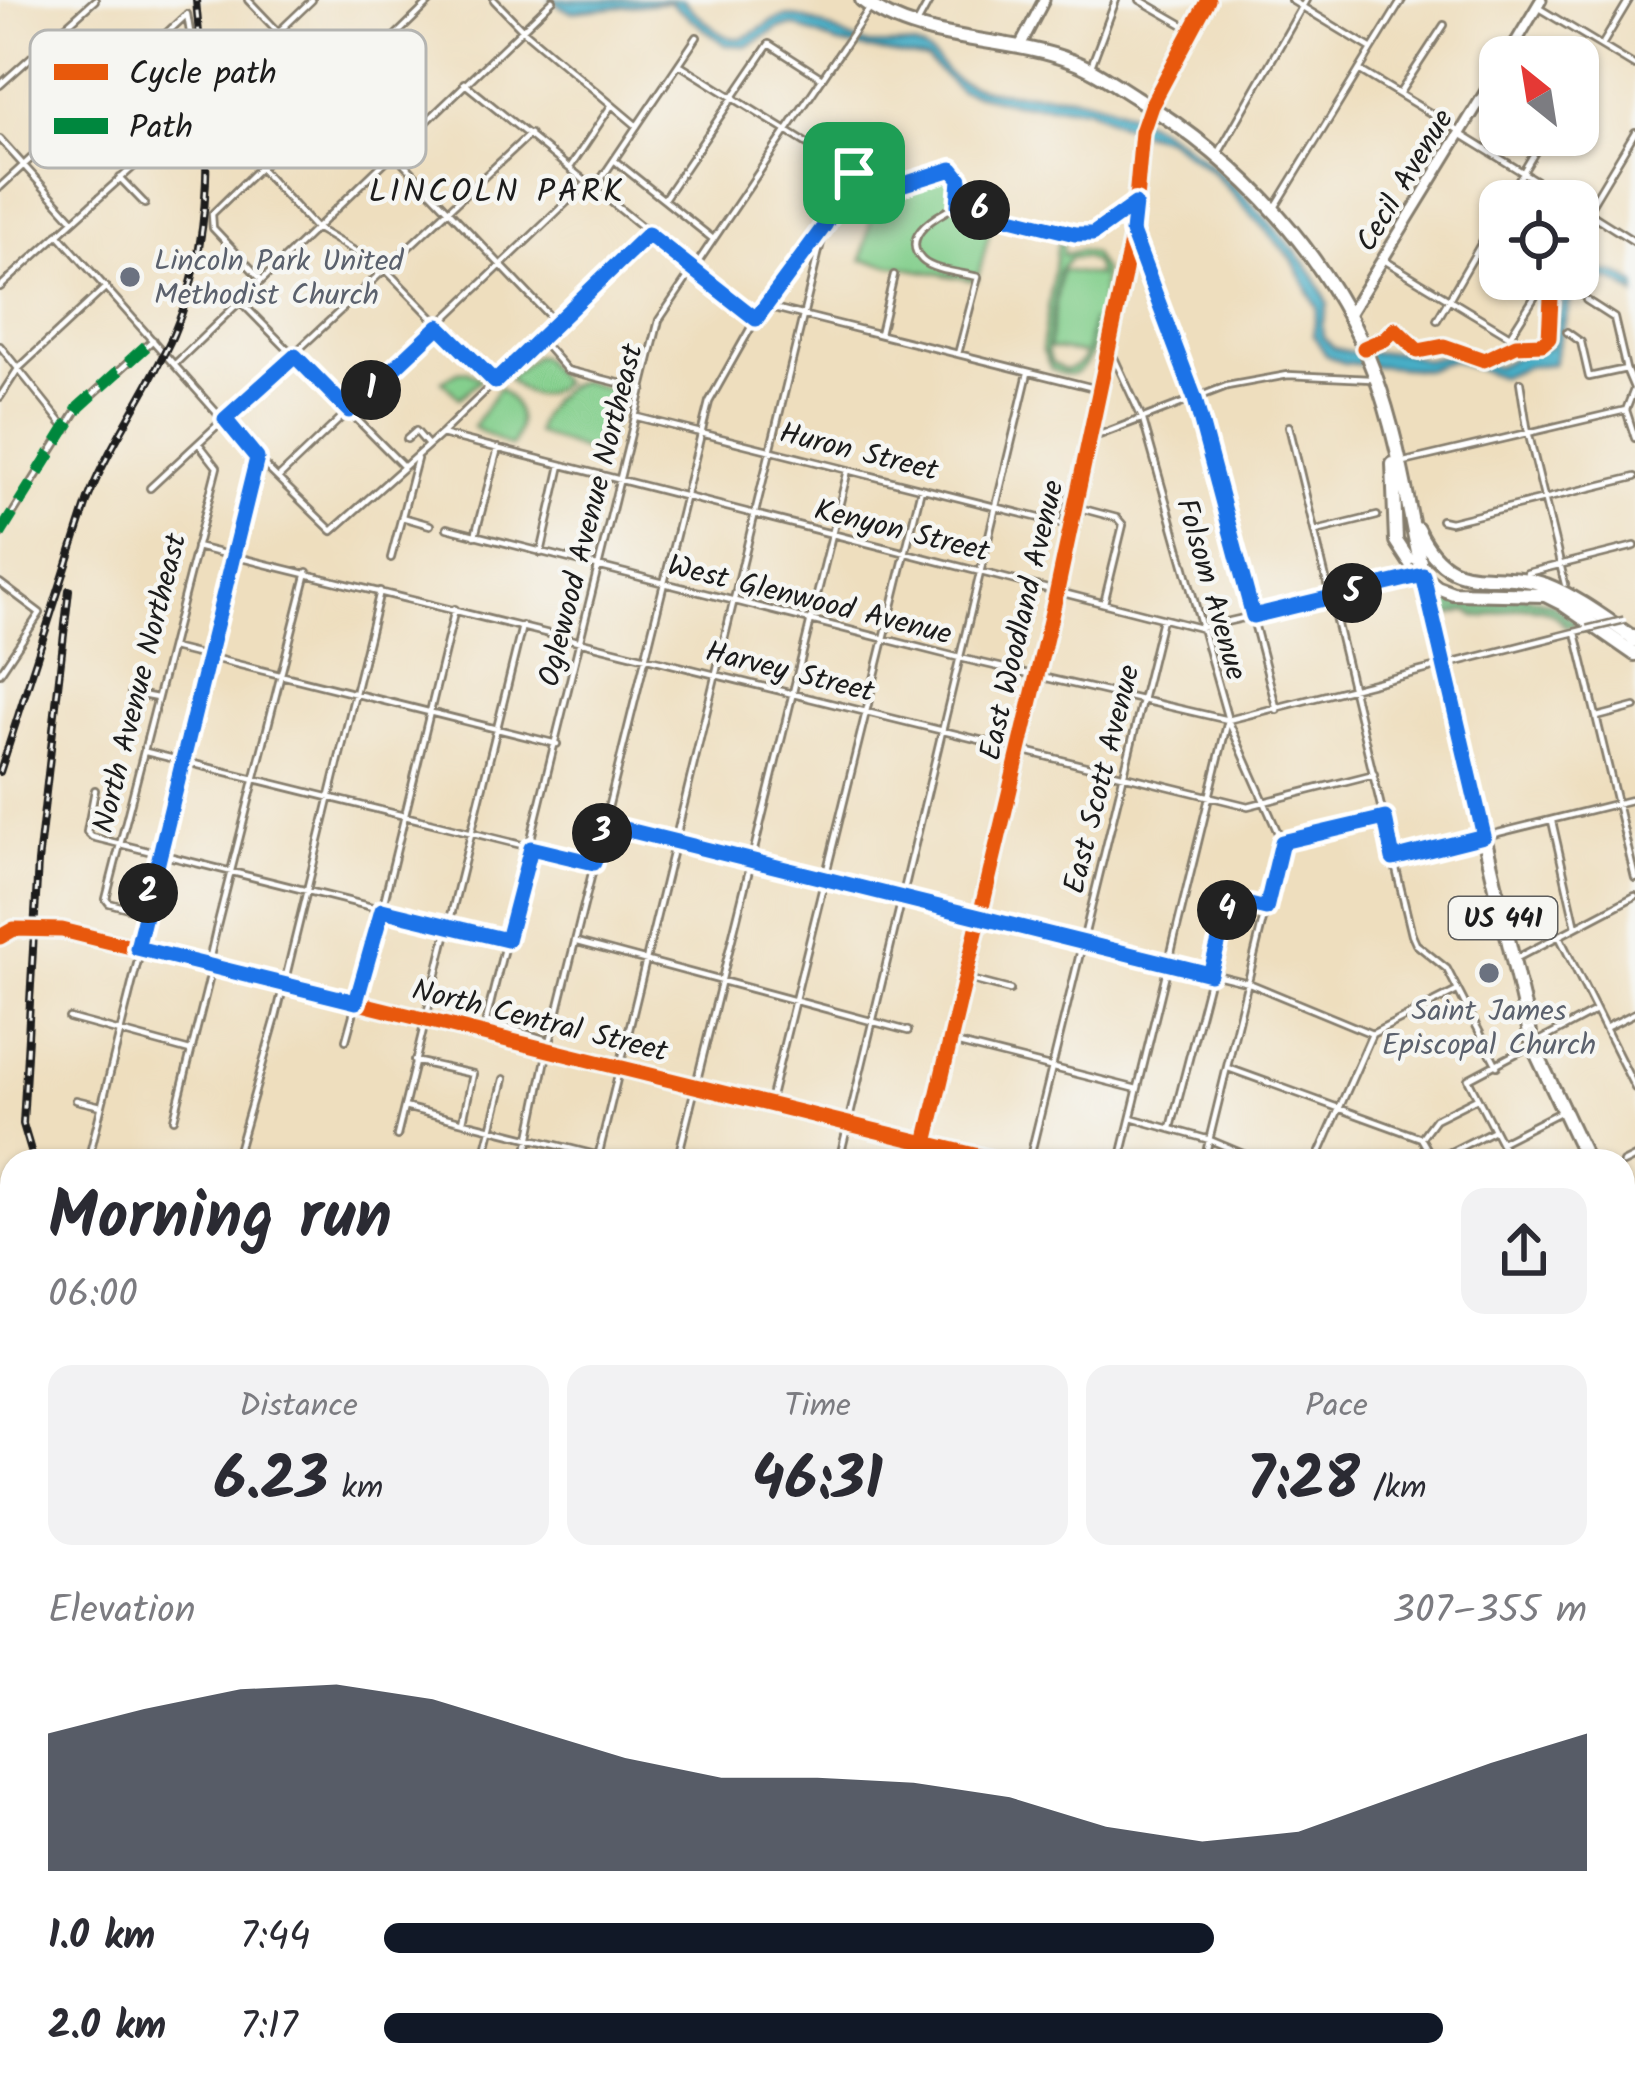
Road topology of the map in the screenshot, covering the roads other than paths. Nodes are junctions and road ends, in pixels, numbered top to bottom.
1 (95, 0) edge
2 (248, 0) edge
3 (312, 0) edge
4 (432, 0) edge
5 (494, 0) edge
6 (930, 0) edge
7 (1044, 0) edge
8 (1116, 0) edge
9 (1140, 0) edge
10 (1208, 0) edge
11 (1291, 0) edge
12 (1402, 0) edge
13 (1629, 0) edge
14 (551, 2) edge
15 (866, 3) edge
16 (1304, 3) edge
17 (1539, 3) edge
18 (1444, 26) dead end
19 (915, 27) junction
20 (1192, 29) junction
21 (62, 30) edge
22 (170, 30) edge
23 (190, 30) edge
24 (276, 30) edge
25 (280, 30) edge
26 (400, 30) edge
27 (523, 30) junction
28 (1519, 36) edge
29 (697, 38) dead end
30 (1602, 45) junction
31 (1020, 46) junction
32 (1372, 49) junction
33 (30, 58) edge
34 (680, 64) junction
35 (1635, 66) edge
36 (1090, 69) junction
37 (1359, 70) junction
38 (822, 78) junction
39 (464, 83) junction
40 (0, 85) edge
41 (1399, 94) junction
42 (734, 97) junction
43 (1479, 101) edge
44 (611, 104) junction
45 (1151, 106) junction
46 (426, 120) edge
47 (638, 126) junction
48 (788, 129) junction
49 (1459, 132) junction
50 (1635, 132) edge
51 (530, 134) junction
52 (0, 139) edge
53 (874, 146) dead end
54 (1625, 148) junction
55 (1219, 154) junction
56 (1635, 154) edge
57 (1532, 156) edge
58 (30, 159) edge
59 (614, 160) junction
60 (24, 165) junction
61 (571, 166) junction
62 (131, 168) edge
63 (257, 168) edge
64 (259, 168) edge
65 (377, 168) edge
66 (406, 168) edge
67 (1522, 172) junction
68 (854, 173) junction
69 (120, 178) junction
70 (1518, 180) edge
71 (1535, 180) edge
72 (588, 182) junction
73 (0, 187) edge
74 (595, 188) junction
75 (1599, 192) edge
76 (664, 199) junction
77 (1135, 204) junction
78 (145, 205) dead end
79 (958, 205) junction
80 (448, 210) junction
81 (1273, 211) junction
82 (73, 220) junction
83 (1599, 220) edge
84 (825, 225) junction
85 (314, 226) junction
86 (1132, 232) junction
87 (58, 234) junction
88 (648, 234) junction
89 (713, 238) junction
90 (1635, 242) edge
91 (1479, 248) edge
92 (1384, 260) junction
93 (502, 266) junction
94 (385, 269) junction
95 (693, 270) junction
96 (894, 275) dead end
97 (261, 279) junction
98 (0, 287) edge
99 (106, 287) junction
100 (239, 300) junction
101 (1533, 300) edge
102 (1586, 300) dead end
103 (1449, 301) junction
104 (763, 306) junction
105 (803, 315) junction
106 (1348, 316) junction
107 (756, 319) junction
108 (1437, 320) dead end
109 (556, 323) junction
110 (439, 326) junction
111 (1567, 332) dead end
112 (880, 334) junction
113 (540, 339) junction
114 (153, 340) junction
115 (1108, 344) junction
116 (0, 346) edge
117 (958, 354) junction
118 (295, 356) junction
119 (175, 364) junction
120 (18, 369) junction
121 (1626, 369) junction
122 (1028, 373) junction
123 (1377, 380) junction
124 (495, 382) junction
125 (1520, 382) dead end
126 (1635, 387) edge
127 (643, 389) junction
128 (1098, 389) junction
129 (0, 397) edge
130 (1195, 399) junction
131 (1626, 410) junction
132 (349, 411) junction
133 (637, 417) junction
134 (225, 419) junction
135 (1143, 420) junction
136 (1388, 422) junction
137 (1289, 426) dead end
138 (67, 430) junction
139 (702, 433) junction
140 (1529, 433) junction
141 (441, 434) junction
142 (1635, 438) edge
143 (407, 439) dead end
144 (1088, 440) junction
145 (198, 443) junction
146 (428, 445) junction
147 (498, 448) junction
148 (770, 450) junction
149 (419, 454) junction
150 (257, 458) junction
151 (1084, 460) junction
152 (561, 464) junction
153 (1399, 464) junction
154 (404, 467) junction
155 (848, 470) junction
156 (1635, 477) edge
157 (278, 478) junction
158 (620, 479) junction
159 (150, 488) dead end
160 (921, 488) junction
161 (686, 496) junction
162 (1544, 499) junction
163 (1393, 502) junction
164 (1075, 506) junction
165 (1408, 506) junction
166 (996, 507) junction
167 (754, 514) junction
168 (1377, 516) dead end
169 (402, 517) junction
170 (1441, 520) dead end
171 (1066, 524) junction
172 (430, 525) dead end
173 (447, 528) dead end
174 (1316, 531) junction
175 (832, 533) junction
176 (0, 534) edge
177 (475, 536) junction
178 (1635, 546) edge
179 (196, 547) junction
180 (232, 553) junction
181 (541, 553) junction
182 (906, 553) junction
183 (391, 558) dead end
184 (1560, 565) junction
185 (599, 567) junction
186 (1422, 569) junction
187 (307, 572) junction
188 (980, 572) junction
189 (1527, 573) dead end
190 (0, 583) edge
191 (664, 584) junction
192 (1565, 584) dead end
193 (380, 590) junction
194 (1058, 591) junction
195 (1331, 598) junction
196 (733, 601) junction
197 (1105, 603) junction
198 (455, 609) junction
199 (1253, 616) junction
200 (1635, 617) edge
201 (1163, 618) junction
202 (810, 620) junction
203 (522, 626) junction
204 (1200, 628) junction
205 (1575, 632) junction
206 (886, 638) junction
207 (1635, 639) edge
208 (581, 640) junction
209 (170, 648) junction
210 (1635, 654) edge
211 (206, 657) junction
212 (646, 657) junction
213 (960, 658) junction
214 (1443, 665) junction
215 (0, 674) edge
216 (715, 675) junction
217 (280, 676) junction
218 (1036, 676) junction
219 (1354, 690) junction
220 (130, 693) dead end
221 (354, 693) junction
222 (792, 694) junction
223 (157, 698) junction
224 (1142, 702) junction
225 (1635, 707) edge
226 (1277, 710) junction
227 (867, 712) junction
228 (430, 713) junction
229 (1597, 717) junction
230 (1228, 720) junction
231 (496, 729) junction
232 (942, 731) junction
233 (557, 744) junction
234 (1019, 750) junction
235 (143, 752) junction
236 (180, 760) junction
237 (1374, 774) junction
238 (1124, 776) junction
239 (255, 778) junction
240 (95, 790) dead end
241 (329, 796) junction
242 (1210, 797) junction
243 (1635, 799) edge
244 (1264, 802) junction
245 (1617, 803) junction
246 (405, 815) junction
247 (1385, 818) junction
248 (1551, 820) junction
249 (604, 824) junction
250 (471, 832) junction
251 (1484, 836) junction
252 (674, 842) junction
253 (1282, 842) junction
254 (120, 844) junction
255 (531, 848) junction
256 (158, 853) junction
257 (1393, 859) junction
258 (751, 861) junction
259 (594, 863) junction
260 (231, 872) junction
261 (1635, 878) edge
262 (826, 879) junction
263 (306, 890) junction
264 (1635, 896) edge
265 (902, 898) junction
266 (1266, 909) junction
267 (382, 910) junction
268 (143, 912) junction
269 (978, 916) junction
270 (446, 926) junction
271 (1576, 927) junction
272 (1559, 936) junction
273 (0, 937) edge
274 (507, 940) junction
275 (575, 941) junction
276 (1082, 942) junction
277 (137, 948) junction
278 (645, 960) junction
279 (1513, 961) junction
280 (1168, 965) junction
281 (211, 966) junction
282 (1210, 974) junction
283 (963, 978) junction
284 (721, 980) junction
285 (1249, 983) junction
286 (283, 985) junction
287 (1010, 990) dead end
288 (1459, 990) junction
289 (795, 1000) junction
290 (356, 1002) junction
291 (1596, 1011) junction
292 (1635, 1012) edge
293 (69, 1018) dead end
294 (424, 1019) junction
295 (872, 1019) junction
296 (1605, 1028) junction
297 (118, 1030) junction
298 (908, 1031) dead end
299 (1372, 1034) junction
300 (346, 1040) dead end
301 (948, 1042) junction
302 (549, 1046) junction
303 (1533, 1046) junction
304 (190, 1051) junction
305 (414, 1061) junction
306 (1497, 1066) junction
307 (1228, 1067) junction
308 (619, 1068) junction
309 (1051, 1070) junction
310 (504, 1079) dead end
311 (695, 1086) junction
312 (1635, 1088) edge
313 (1137, 1089) junction
314 (1477, 1098) junction
315 (76, 1100) dead end
316 (769, 1105) junction
317 (101, 1106) junction
318 (404, 1107) junction
319 (1339, 1109) junction
320 (1563, 1111) junction
321 (1132, 1118) junction
322 (174, 1119) dead end
323 (463, 1124) junction
324 (848, 1125) junction
325 (1171, 1128) junction
326 (490, 1129) junction
327 (1495, 1130) junction
328 (397, 1136) dead end
329 (1421, 1138) junction
330 (1210, 1140) junction
331 (531, 1141) junction
332 (1501, 1142) junction
333 (926, 1143) junction
334 (91, 1149) edge
335 (239, 1149) edge
336 (486, 1149) edge
337 (529, 1149) edge
338 (563, 1149) edge
339 (600, 1149) edge
340 (680, 1149) edge
341 (842, 1149) edge
342 (925, 1149) edge
343 (950, 1149) edge
344 (1032, 1149) edge
345 (1123, 1149) edge
346 (1207, 1149) edge
347 (1231, 1149) edge
348 (1321, 1149) edge
349 (1427, 1149) edge
350 (1457, 1149) edge
351 (1504, 1149) edge
352 (1581, 1149) edge

1 - 21 street
2 - 24 street
3 - 25 street
4 - 26 street
5 - 27 street
6 - 19 street
7 - 31 main road
8 - 36 street
9 - 20 street
10 - 20 street
11 - 16 street
12 - 32 street
13 - 30 street
14 - 27 street
15 - 19 main road, US 441
15 - 38 street, Oglewood Avenue Northeast
16 - 32 street
16 - 55 street
17 - 28 main road
17 - 30 street
18 - 41 street
19 - 31 main road, US 441
20 - 45 street
22 - 23 street
27 - 39 street
27 - 44 street
29 - 34 street
30 - 35 street
31 - 36 main road, US 441
32 - 37 street
33 - 40 street
34 - 42 street
34 - 47 street
36 - 45 main road, US 441
37 - 41 street
37 - 81 street
38 - 42 street
38 - 48 street, Oglewood Avenue Northeast
39 - 46 street
39 - 51 street
41 - 49 street
42 - 48 street
42 - 76 street
43 - 49 main road, Cecil Avenue
44 - 47 street
44 - 61 street
45 - 55 main road, US 441
45 - 77 main road, East Woodland Avenue
47 - 59 street
48 - 68 street
48 - 89 street, Oglewood Avenue Northeast
49 - 67 street
49 - 92 main road, Cecil Avenue
50 - 54 street
51 - 61 street
51 - 80 street
52 - 60 street
53 - 68 street
54 - 56 street
54 - 75 street
55 - 81 main road, US 441
57 - 67 street
58 - 60 street
59 - 74 street
59 - 76 street
60 - 73 street
60 - 82 street
61 - 72 street
62 - 69 street
63 - 97 street
64 - 85 street
65 - 85 street
66 - 80 street
67 - 70 street
67 - 71 street
68 - 79 street
68 - 84 street
69 - 78 street
69 - 82 street
72 - 74 street
72 - 93 street
74 - 88 street
76 - 89 street
77 - 79 street
77 - 86 main road, East Woodland Avenue
79 - 117 street
80 - 93 street
80 - 94 street
81 - 106 main road, US 441
82 - 87 street
83 - 90 street
84 - 104 street
84 - 105 street
85 - 94 street
85 - 97 street
86 - 115 main road, East Woodland Avenue
86 - 130 street
87 - 98 street
87 - 99 street
88 - 95 street
88 - 109 street
89 - 95 street, Oglewood Avenue Northeast
91 - 103 street
92 - 103 street
92 - 106 main road, Cecil Avenue
93 - 109 street
93 - 110 street
94 - 110 street
94 - 118 street
95 - 107 street
95 - 127 street, Oglewood Avenue Northeast
96 - 112 street
97 - 100 street
99 - 114 street
99 - 120 street
100 - 118 street
100 - 119 street
101 - 103 street
102 - 121 street
103 - 108 street
104 - 105 street
104 - 107 street
105 - 112 street
105 - 148 street
106 - 123 main road, US 441
107 - 139 street
109 - 113 street
110 - 124 street
110 - 132 street
111 - 121 street
112 - 117 street
113 - 124 street
113 - 127 street
114 - 119 street
114 - 138 street
115 - 128 main road, East Woodland Avenue
115 - 135 street, Folsom Avenue
116 - 120 street
117 - 122 street
118 - 132 street
118 - 134 street
119 - 134 street
120 - 129 street
120 - 138 street
121 - 126 street
122 - 128 street
122 - 166 street
123 - 130 street
123 - 136 main road, US 441
124 - 141 street
125 - 140 street
126 - 131 street
127 - 133 street, Oglewood Avenue Northeast
128 - 144 main road, East Woodland Avenue
130 - 135 street
130 - 199 street
131 - 140 street
131 - 142 street
132 - 154 street
132 - 157 street
133 - 139 street, Huron Street
133 - 158 street, Oglewood Avenue Northeast
134 - 145 street
134 - 150 street
135 - 144 street
135 - 204 street, Folsom Avenue
136 - 153 main road, US 441
136 - 163 main road
137 - 174 street
138 - 176 street
139 - 148 street, Huron Street
139 - 161 street
140 - 153 street
140 - 162 street
141 - 146 street
141 - 147 street, Kenyon Street
143 - 146 street
144 - 151 main road, East Woodland Avenue
145 - 159 street
145 - 179 street, North Avenue Northeast
146 - 149 street
147 - 152 street, Kenyon Street
147 - 177 street
148 - 155 street, Huron Street
148 - 167 street
149 - 154 street
149 - 169 street
150 - 157 street
150 - 180 street
151 - 164 main road, East Woodland Avenue
151 - 171 street
152 - 158 street, Kenyon Street
152 - 181 street
153 - 163 main road
153 - 165 main road, US 441
154 - 157 street
155 - 160 street, Huron Street
155 - 175 street
156 - 162 street
158 - 161 street, Kenyon Street
158 - 185 street, Oglewood Avenue Northeast
160 - 166 street, Huron Street
160 - 182 street
161 - 167 street, Kenyon Street
161 - 191 street
162 - 170 street
162 - 184 street
163 - 210 main road
164 - 171 main road, East Woodland Avenue
164 - 197 street
165 - 186 main road, US 441
165 - 207 main road
166 - 171 street, Huron Street
166 - 188 street
167 - 175 street, Kenyon Street
167 - 196 street
168 - 174 street
169 - 172 street
169 - 183 street
171 - 194 main road, East Woodland Avenue
173 - 177 street, West Glenwood Avenue
174 - 195 street
175 - 182 street, Kenyon Street
175 - 202 street
177 - 181 street, West Glenwood Avenue
178 - 184 street
179 - 180 street, Harvey Street
179 - 209 street, North Avenue Northeast
180 - 187 street, Harvey Street
180 - 211 street
181 - 185 street, West Glenwood Avenue
182 - 188 street, Kenyon Street
182 - 206 street
184 - 189 street
184 - 192 street
185 - 191 street, West Glenwood Avenue
185 - 208 street, Oglewood Avenue Northeast
186 - 195 street, Kenyon Street, bridge
186 - 214 main road, US 441, bridge
187 - 193 street, Harvey Street
187 - 217 street
188 - 194 street, Kenyon Street
188 - 213 street
190 - 215 street
191 - 196 street, West Glenwood Avenue
191 - 212 street
193 - 198 street, Harvey Street
193 - 221 street
194 - 197 street, Kenyon Street
194 - 218 main road, East Woodland Avenue
195 - 199 street, Kenyon Street
195 - 219 street
196 - 202 street, West Glenwood Avenue
196 - 216 street
197 - 201 street, Kenyon Street
198 - 203 street, Harvey Street
198 - 228 street
199 - 204 street, Kenyon Street
199 - 226 street
200 - 205 street, West Glenwood Avenue, bridge
201 - 204 street, Kenyon Street
201 - 224 street, East Scott Avenue
202 - 206 street, West Glenwood Avenue
202 - 222 street
203 - 208 street, Harvey Street
203 - 231 street
204 - 230 street, Folsom Avenue
205 - 214 street, West Glenwood Avenue
205 - 229 street
206 - 213 street, West Glenwood Avenue
206 - 227 street
208 - 212 street, Harvey Street
208 - 233 street, Oglewood Avenue Northeast
209 - 211 street
209 - 223 street, North Avenue Northeast
211 - 217 street
211 - 236 street
212 - 216 street, Harvey Street
212 - 249 street
213 - 218 street, West Glenwood Avenue
213 - 232 street
214 - 219 street, West Glenwood Avenue
214 - 251 main road, US 441
216 - 222 street, Harvey Street
216 - 252 street
217 - 221 street
217 - 239 street
218 - 224 street, West Glenwood Avenue
218 - 234 main road, East Woodland Avenue
219 - 226 street, West Glenwood Avenue
219 - 237 street
220 - 223 street
221 - 228 street
221 - 241 street
222 - 227 street, Harvey Street
222 - 258 street
223 - 235 street, North Avenue Northeast
224 - 230 street, West Glenwood Avenue
224 - 238 street, East Scott Avenue
225 - 229 street
226 - 230 street, West Glenwood Avenue
227 - 232 street, Harvey Street
227 - 262 street
228 - 231 street
228 - 246 street
229 - 245 street
230 - 242 street
230 - 244 street, Folsom Avenue
231 - 233 street
231 - 250 street
232 - 234 street, Harvey Street
232 - 265 street
233 - 255 street, Oglewood Avenue Northeast
234 - 238 street, Harvey Street
234 - 269 main road, East Woodland Avenue
235 - 236 street
235 - 254 street, North Avenue Northeast
236 - 239 street
236 - 256 street
237 - 244 street, Harvey Street
237 - 247 street
238 - 242 street, Harvey Street
238 - 276 street, East Scott Avenue
239 - 241 street
239 - 260 street
240 - 254 street
241 - 246 street
241 - 263 street
242 - 244 street, Harvey Street
242 - 280 street
243 - 245 street
244 - 253 street, Folsom Avenue
245 - 248 street
245 - 261 street
246 - 250 street
246 - 267 street
247 - 253 street
247 - 257 street
248 - 251 street
248 - 271 street
249 - 252 street
249 - 259 street
250 - 255 street
250 - 270 street
251 - 257 street
251 - 279 main road, US 441
252 - 258 street
252 - 278 street
253 - 266 street
254 - 256 street
254 - 268 street, North Avenue Northeast
255 - 259 street
255 - 274 street, Oglewood Avenue Northeast
256 - 260 street
256 - 268 street
257 - 288 street
258 - 262 street
258 - 284 street
259 - 275 street
260 - 263 street
260 - 281 street
262 - 265 street
262 - 289 street
263 - 267 street
263 - 286 street
264 - 271 street
265 - 269 street
265 - 295 street
266 - 282 street
266 - 285 street
267 - 270 street
267 - 290 street
268 - 277 street
269 - 276 street
269 - 283 main road, East Woodland Avenue
270 - 274 street
270 - 294 street
271 - 272 street
272 - 279 street
272 - 291 street
273 - 277 main road, North Central Street
274 - 302 street, Oglewood Avenue Northeast
275 - 278 street
275 - 302 street
276 - 280 street
276 - 309 street, East Scott Avenue
277 - 281 main road, North Central Street
277 - 297 street
278 - 284 street
278 - 308 street
279 - 303 main road, US 441
280 - 282 street
280 - 313 street
281 - 286 main road, North Central Street
281 - 304 street
282 - 285 street
282 - 325 street
283 - 287 street
283 - 301 main road, East Woodland Avenue
284 - 289 street
284 - 311 street
285 - 299 street
285 - 307 street
286 - 290 main road, North Central Street
286 - 335 street
288 - 299 street
288 - 306 street
289 - 295 street
289 - 316 street
290 - 294 main road, North Central Street
290 - 300 street
291 - 296 street
291 - 303 street
292 - 296 street
293 - 297 street
294 - 302 main road, North Central Street
294 - 305 street
295 - 298 street
295 - 324 street
296 - 312 street
297 - 304 street
297 - 317 street
299 - 319 street
301 - 309 street
301 - 333 main road, East Woodland Avenue
302 - 308 main road, North Central Street
302 - 331 street
303 - 306 street
303 - 320 main road, US 441
304 - 322 street
305 - 318 street
305 - 323 street
306 - 314 street
307 - 319 street
307 - 330 street
308 - 311 main road, North Central Street
308 - 339 street
309 - 313 street
309 - 344 street, East Scott Avenue
310 - 326 street
311 - 316 main road, North Central Street
311 - 340 street
313 - 321 street
314 - 327 street
314 - 329 street
315 - 317 street
316 - 324 main road, North Central Street
317 - 334 street
318 - 323 street
318 - 328 street
319 - 329 street
319 - 348 street
320 - 332 street
320 - 352 main road, US 441
321 - 325 street
321 - 345 street
323 - 326 street
324 - 333 main road, North Central Street
324 - 341 street
325 - 330 street
326 - 331 street
326 - 336 street
327 - 332 street
327 - 350 street
329 - 349 street
330 - 346 street
330 - 347 street
331 - 337 street
331 - 338 street
332 - 351 street
333 - 342 main road, East Woodland Avenue
333 - 343 main road, North Central Street

